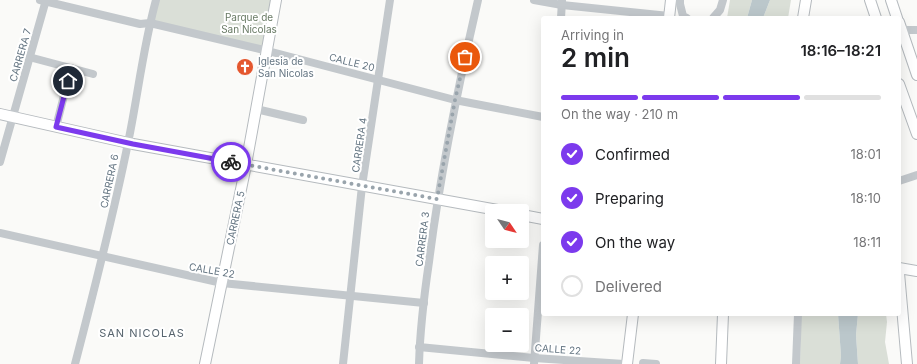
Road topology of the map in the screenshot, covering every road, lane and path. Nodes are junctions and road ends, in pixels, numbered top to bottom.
1 (44, 0) edge
2 (156, 0) edge
3 (276, 0) edge
4 (390, 0) edge
5 (478, 0) edge
6 (534, 0) edge
7 (723, 0) edge
8 (806, 0) edge
9 (870, 0) edge
10 (890, 0) edge
11 (677, 1) edge
12 (562, 2) edge
13 (561, 16) edge
14 (662, 16) edge
15 (670, 16) edge
16 (683, 16) edge
17 (715, 16) edge
18 (803, 16) edge
19 (875, 16) edge
20 (896, 16) edge
21 (150, 23) junction
22 (901, 26) edge
23 (901, 29) edge
24 (917, 30) edge
25 (268, 51) junction
26 (30, 56) junction
27 (71, 68) junction
28 (93, 74) dead end
29 (917, 75) edge
30 (378, 79) junction
31 (901, 90) edge
32 (455, 100) junction
33 (256, 109) junction
34 (0, 114) edge
35 (12, 117) junction
36 (541, 117) edge
37 (303, 120) dead end
38 (56, 127) junction
39 (917, 134) edge
40 (128, 143) junction
41 (0, 162) edge
42 (246, 165) junction
43 (917, 175) edge
44 (901, 180) edge
45 (362, 186) junction
46 (437, 199) junction
47 (485, 208) edge
48 (529, 216) edge
49 (541, 219) edge
50 (0, 233) edge
51 (103, 257) junction
52 (901, 268) edge
53 (541, 271) edge
54 (917, 271) edge
55 (222, 283) junction
56 (351, 295) junction
57 (901, 296) edge
58 (424, 303) junction
59 (633, 316) edge
60 (723, 316) edge
61 (798, 316) edge
62 (419, 347) junction
63 (534, 361) edge
64 (643, 363) edge
65 (75, 364) edge
66 (205, 364) edge
67 (344, 364) edge
68 (419, 364) edge
69 (625, 364) edge
70 (656, 364) edge
71 (721, 364) edge
72 (796, 364) edge
73 (907, 364) edge

1 - 21 street, CALLE 20
1 - 26 street, CARRERA 7
2 - 21 street, CARRERA 6
3 - 25 main road, CARRERA 5
4 - 30 street, CARRERA 4
5 - 32 street, CARRERA 3
6 - 12 street
7 - 17 street
8 - 18 main road
9 - 19 main road
10 - 20 main road
11 - 15 main road
11 - 16 street
12 - 13 street
12 - 14 street
21 - 25 street, CALLE 20
21 - 40 street, CARRERA 6
22 - 24 street
23 - 29 main road
25 - 30 street, CALLE 20
25 - 33 main road, CARRERA 5
26 - 27 street
26 - 35 street, CARRERA 7
27 - 28 street
27 - 38 street
30 - 32 street, CALLE 20
30 - 45 street, CARRERA 4
31 - 39 main road
32 - 36 street, CALLE 20
32 - 46 street, CARRERA 3
33 - 37 street
33 - 42 main road, CARRERA 5
34 - 35 main road
35 - 38 main road
35 - 41 street, CARRERA 7
38 - 40 main road
40 - 42 main road
40 - 51 street, CARRERA 6
42 - 45 main road
42 - 55 main road, CARRERA 5
43 - 44 street
45 - 46 main road
45 - 56 street, CARRERA 4
46 - 47 main road
46 - 58 street, CARRERA 3
48 - 49 main road
50 - 51 street, CALLE 22
51 - 55 street, CALLE 22
51 - 65 street, CARRERA 6
52 - 54 main road
53 - 63 street
55 - 56 street, CALLE 22
55 - 66 main road, CARRERA 5
56 - 58 street, CALLE 22
56 - 67 street, CARRERA 4
57 - 73 main road
58 - 62 street, CARRERA 3
59 - 69 main road
60 - 71 main road
61 - 72 street
62 - 63 street, CALLE 22
62 - 68 street, CARRERA 3
63 - 69 street, CALLE 22
64 - 70 street

